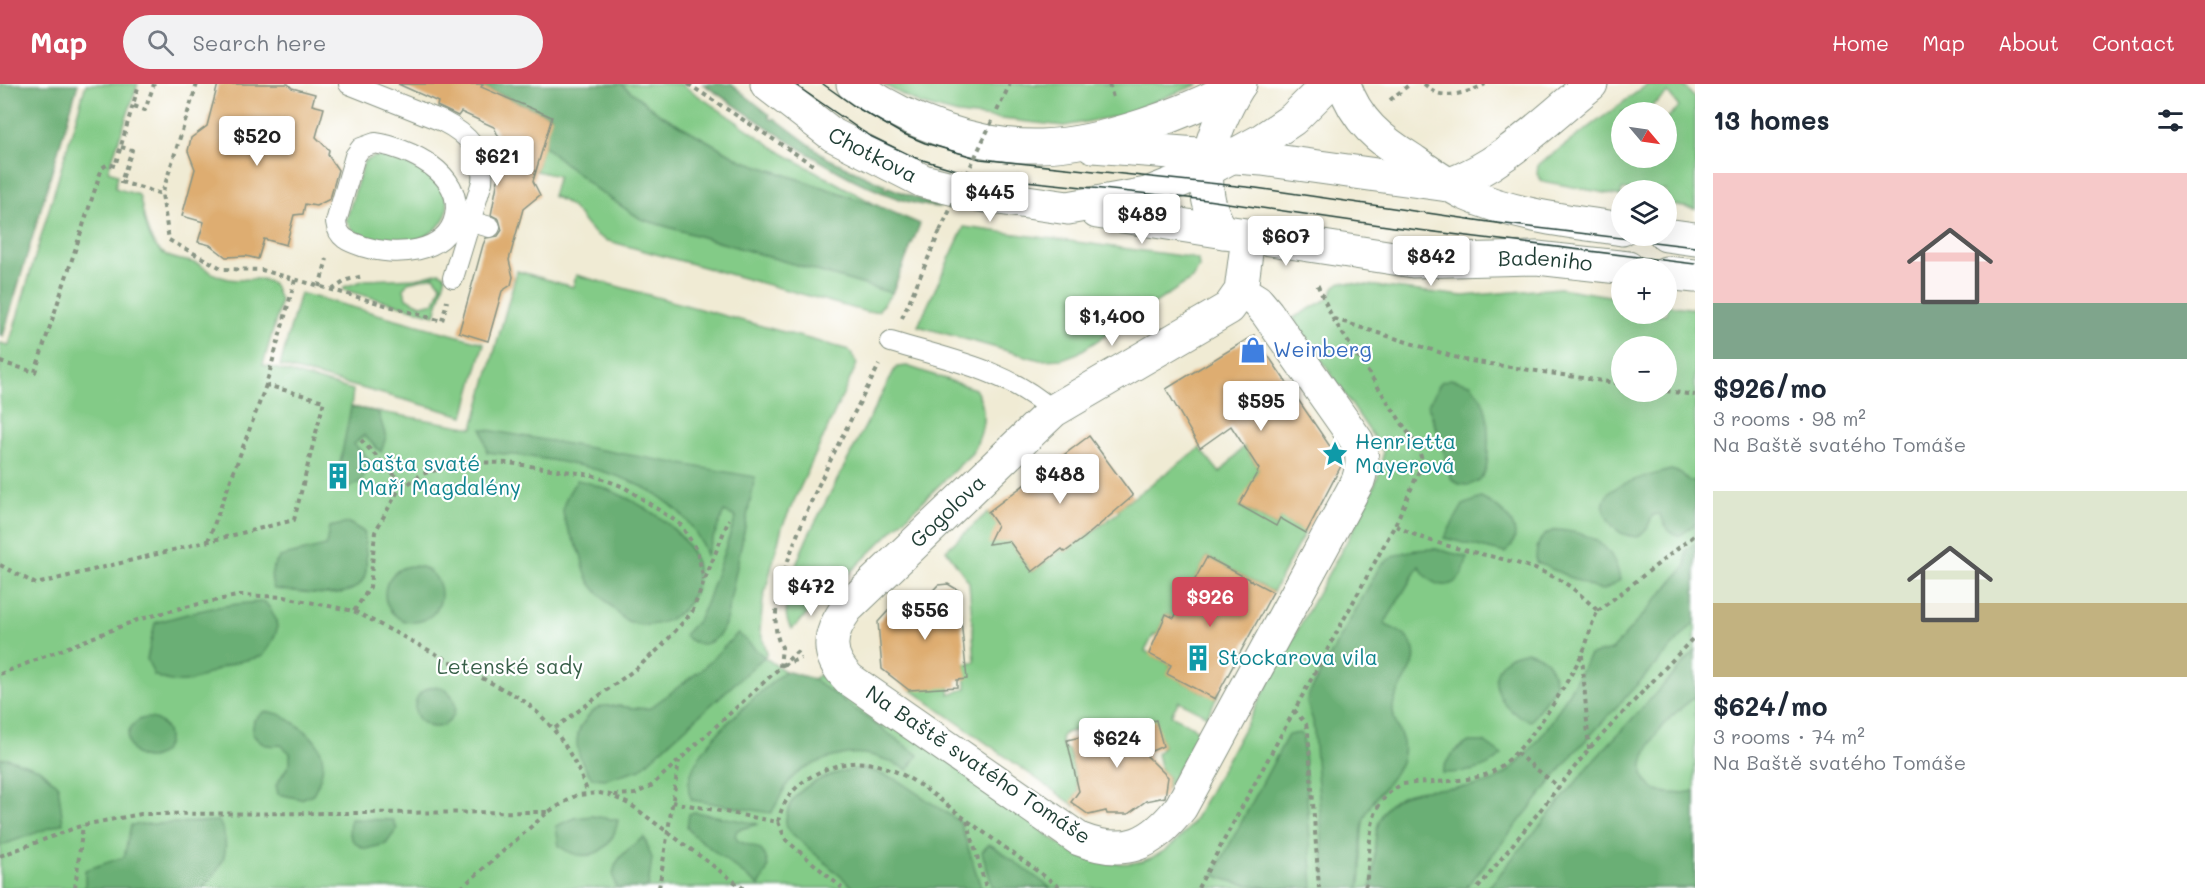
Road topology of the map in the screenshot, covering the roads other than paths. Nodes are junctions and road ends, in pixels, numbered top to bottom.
1 (349, 84) edge
2 (766, 84) edge
3 (853, 84) edge
4 (1239, 84) edge
5 (1328, 84) edge
6 (1344, 84) edge
7 (1591, 84) edge
8 (1067, 143) junction
9 (1217, 161) junction
10 (1448, 184) junction
11 (1068, 208) junction
12 (463, 219) junction
13 (490, 227) dead end
14 (1611, 227) edge
15 (1236, 234) junction
16 (1677, 237) edge
17 (1695, 239) edge
18 (1611, 266) edge
19 (1677, 274) edge
20 (1695, 276) edge
21 (453, 278) road end
22 (1241, 291) junction
23 (891, 342) road end
24 (1053, 411) junction
25 (847, 608) joint

1 - 12 lane
2 - 11 main road, Chotkova
3 - 8 main road
4 - 8 main road
4 - 9 main road
5 - 9 main road, Chotkova
6 - 10 main road, Badeniho
7 - 10 main road
8 - 9 main road
9 - 10 main road, Badeniho
9 - 11 main road, Chotkova
9 - 15 main road
10 - 14 main road, Badeniho
11 - 15 main road, Badeniho
12 - 12 lane
12 - 13 lane
12 - 21 lane
15 - 18 main road, Badeniho
15 - 22 main road
16 - 17 main road
19 - 20 main road
22 - 24 main road, Gogolova
22 - 25 main road, Na Baště svatého Tomáše
23 - 24 lane
24 - 25 main road, Gogolova

